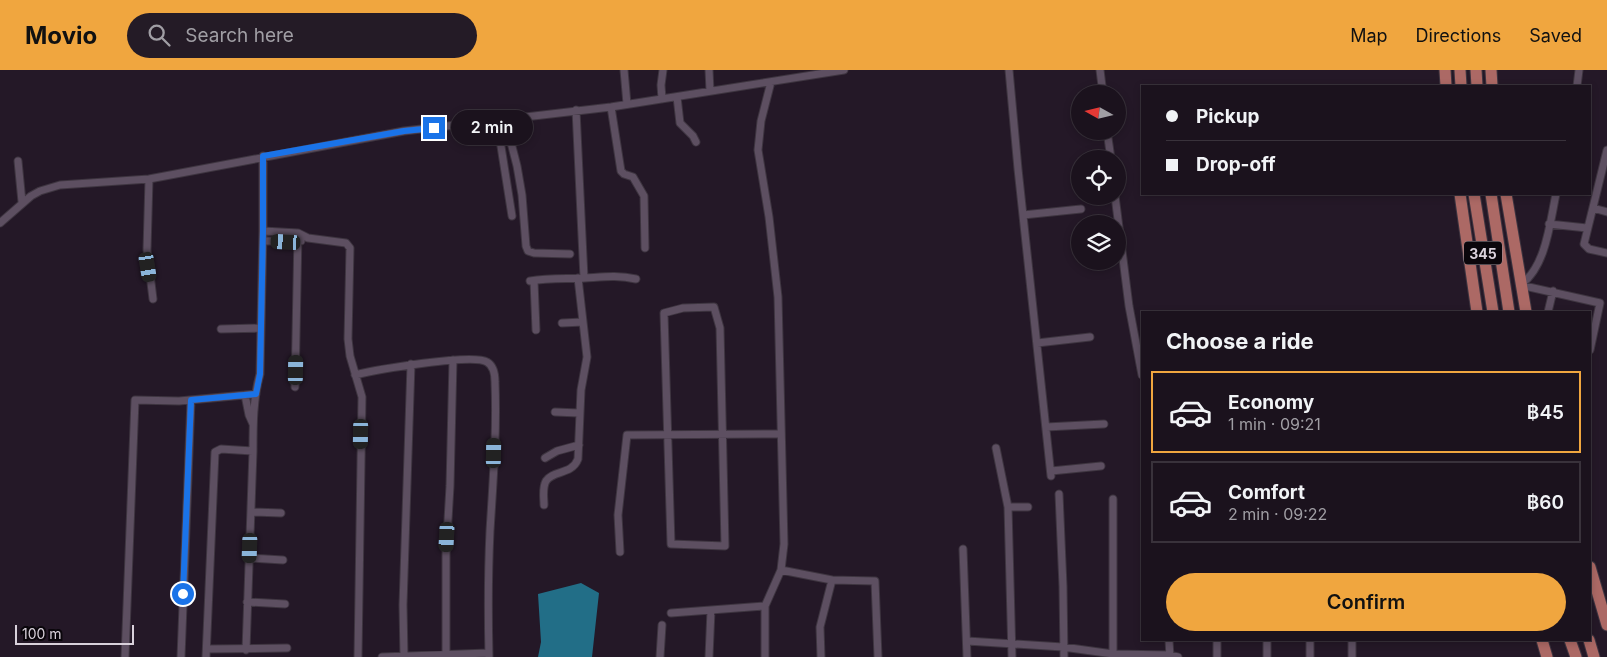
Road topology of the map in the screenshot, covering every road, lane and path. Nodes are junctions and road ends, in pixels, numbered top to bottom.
1 (624, 70) edge
2 (664, 70) edge
3 (709, 70) edge
4 (844, 70) edge
5 (1009, 70) edge
6 (1100, 70) edge
7 (1445, 70) edge
8 (1460, 70) edge
9 (1476, 70) edge
10 (1491, 70) edge
11 (1579, 70) edge
12 (800, 74) edge
13 (771, 82) junction
14 (1102, 85) edge
15 (1446, 85) edge
16 (1461, 85) edge
17 (1477, 85) edge
18 (1492, 85) edge
19 (1577, 85) edge
20 (710, 91) junction
21 (677, 97) junction
22 (662, 99) junction
23 (627, 104) junction
24 (611, 107) junction
25 (576, 110) junction
26 (501, 120) junction
27 (696, 142) dead end
28 (1607, 150) edge
29 (263, 156) junction
30 (18, 161) dead end
31 (1604, 171) edge
32 (149, 178) junction
33 (1593, 193) edge
34 (1460, 195) edge
35 (1474, 195) edge
36 (1491, 195) edge
37 (1506, 195) edge
38 (1556, 195) edge
39 (22, 202) junction
40 (1116, 205) edge
41 (1081, 208) dead end
42 (1592, 208) junction
43 (1607, 212) edge
44 (1023, 215) junction
45 (512, 216) dead end
46 (1509, 220) junction
47 (0, 223) edge
48 (1549, 224) junction
49 (1587, 228) junction
50 (263, 231) junction
51 (298, 233) junction
52 (308, 238) junction
53 (263, 241) junction
54 (297, 242) junction
55 (645, 248) dead end
56 (570, 254) dead end
57 (1607, 254) edge
58 (1500, 261) junction
59 (581, 278) junction
60 (636, 278) dead end
61 (1472, 285) junction
62 (1520, 285) junction
63 (1553, 291) junction
64 (153, 299) dead end
65 (1492, 308) edge
66 (1477, 311) edge
67 (1509, 311) edge
68 (1526, 311) edge
69 (1548, 311) edge
70 (583, 322) junction
71 (562, 323) dead end
72 (260, 328) junction
73 (221, 329) dead end
74 (536, 330) dead end
75 (1090, 337) dead end
76 (1037, 343) junction
77 (1591, 345) edge
78 (453, 360) junction
79 (411, 364) junction
80 (1141, 370) edge
81 (355, 375) junction
82 (296, 387) dead end
83 (256, 394) junction
84 (245, 395) junction
85 (191, 400) junction
86 (555, 412) dead end
87 (579, 413) junction
88 (253, 424) junction
89 (1104, 424) dead end
90 (1046, 428) junction
91 (722, 434) junction
92 (781, 434) junction
93 (668, 435) junction
94 (578, 446) junction
95 (996, 448) dead end
96 (253, 451) junction
97 (545, 458) dead end
98 (1100, 466) dead end
99 (1059, 494) dead end
100 (1113, 499) dead end
101 (544, 505) dead end
102 (1028, 507) dead end
103 (1008, 508) junction
104 (252, 512) junction
105 (280, 513) dead end
106 (963, 549) dead end
107 (620, 552) dead end
108 (249, 558) junction
109 (283, 560) dead end
110 (781, 570) junction
111 (1591, 570) edge
112 (832, 580) junction
113 (247, 602) junction
114 (285, 604) dead end
115 (765, 606) junction
116 (711, 610) junction
117 (671, 613) dead end
118 (1607, 625) edge
119 (662, 626) dead end
120 (967, 641) junction
121 (1169, 641) edge
122 (1217, 641) edge
123 (1267, 641) edge
124 (1310, 641) edge
125 (1352, 641) edge
126 (1542, 641) edge
127 (1570, 641) edge
128 (1589, 641) edge
129 (1012, 642) junction
130 (1064, 647) junction
131 (287, 648) dead end
132 (246, 650) junction
133 (206, 653) edge
134 (488, 655) edge
135 (1113, 655) edge
136 (446, 656) edge
137 (1170, 656) edge
138 (125, 657) edge
139 (181, 657) edge
140 (358, 657) edge
141 (382, 657) edge
142 (404, 657) edge
143 (660, 657) edge
144 (709, 657) edge
145 (765, 657) edge
146 (821, 657) edge
147 (878, 657) edge
148 (966, 657) edge
149 (1012, 657) edge
150 (1064, 657) edge
151 (1178, 657) edge
152 (1218, 657) edge
153 (1267, 657) edge
154 (1310, 657) edge
155 (1352, 657) edge
156 (1547, 657) edge
157 (1576, 657) edge
158 (1594, 657) edge

1 - 23 street
2 - 22 street
3 - 20 street
4 - 12 street
5 - 44 street
6 - 14 street
7 - 15 main road
8 - 16 main road
9 - 17 main road
10 - 18 main road
11 - 19 street
12 - 13 street
13 - 20 street
13 - 92 street
20 - 21 street
21 - 22 street
21 - 27 street
22 - 23 street
23 - 24 street
24 - 25 street
24 - 55 street
25 - 26 street
25 - 59 street
26 - 29 street
26 - 45 street
26 - 56 street
28 - 31 street
29 - 32 street
29 - 50 street
30 - 39 street
31 - 33 street
32 - 39 street
32 - 64 street
33 - 42 street
34 - 61 main road
35 - 65 main road, 345
36 - 58 main road, 345
37 - 46 main road
38 - 48 street
39 - 47 street
40 - 80 street
41 - 44 street
42 - 43 street
42 - 49 street
44 - 76 street
46 - 58 main road
46 - 62 main road
48 - 49 street
48 - 62 street
49 - 57 street
50 - 51 street
50 - 53 street
51 - 52 street
51 - 54 street
52 - 54 street
52 - 81 street
53 - 54 street
53 - 72 street
54 - 82 street
58 - 67 main road, 345
59 - 60 street
59 - 70 street
59 - 74 street
61 - 65 main road
61 - 66 main road
62 - 63 street
62 - 68 main road
63 - 69 street
63 - 77 street
70 - 71 street
70 - 87 street
72 - 73 street
72 - 83 street
75 - 76 street
76 - 90 street
78 - 79 street
78 - 134 street
78 - 136 street
79 - 81 street
79 - 142 street
81 - 140 street
83 - 84 street
83 - 88 street
84 - 85 street
84 - 88 street
85 - 138 street
85 - 139 street
86 - 87 street
87 - 94 street
88 - 96 street
89 - 90 street
90 - 98 street
91 - 92 street
91 - 93 street
91 - 93 street
91 - 93 street
92 - 110 street
93 - 107 street
94 - 97 street
94 - 101 street
95 - 103 street
96 - 104 street
96 - 133 street
99 - 130 street
100 - 135 street
102 - 103 street
103 - 129 street
104 - 105 street
104 - 108 street
106 - 120 street
108 - 109 street
108 - 113 street
110 - 112 street
110 - 115 street
111 - 118 main road
112 - 146 street
112 - 147 street
113 - 114 street
113 - 132 street
115 - 116 street
115 - 145 street
116 - 117 street
116 - 144 street
119 - 143 street
120 - 129 street
120 - 148 street
121 - 137 street
122 - 152 street
123 - 153 street
124 - 154 street
125 - 155 street
126 - 156 main road
127 - 157 main road
128 - 158 main road
129 - 130 street
129 - 149 street
130 - 135 street
130 - 150 street
131 - 132 street
132 - 133 street
134 - 136 street
135 - 137 street
136 - 142 street
137 - 151 street
141 - 142 street

